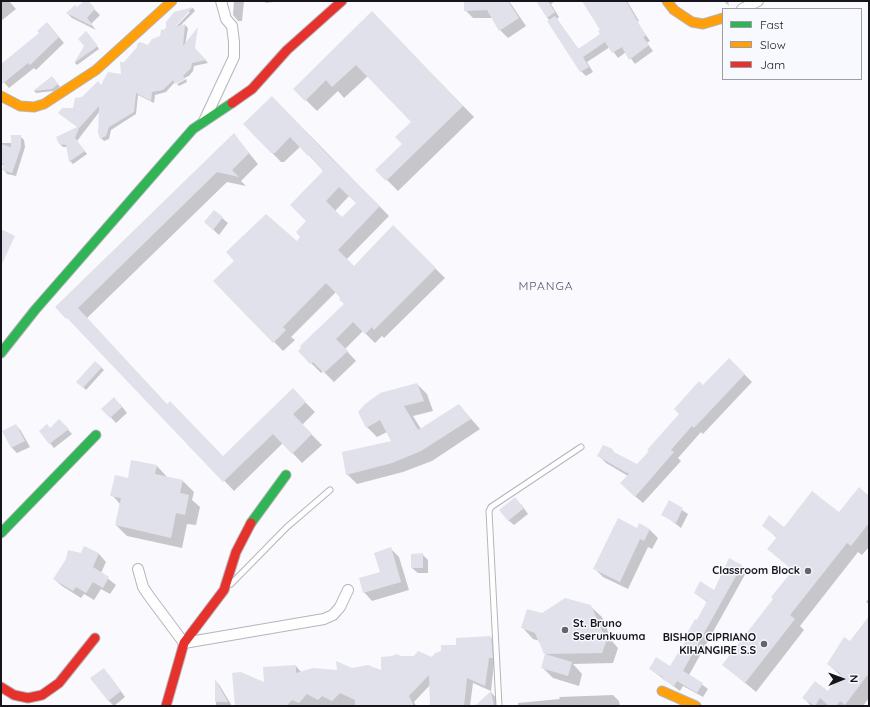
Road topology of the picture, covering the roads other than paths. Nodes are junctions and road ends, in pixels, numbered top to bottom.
1 (172, 1) edge
2 (221, 1) edge
3 (342, 1) edge
4 (668, 1) edge
5 (758, 1) edge
6 (744, 8) edge
7 (722, 18) edge
8 (1, 96) edge
9 (204, 121) junction
10 (1, 353) edge
11 (96, 435) dead end
12 (581, 447) dead end
13 (286, 475) dead end
14 (330, 490) dead end
15 (1, 533) edge
16 (138, 568) dead end
17 (224, 590) junction
18 (348, 590) dead end
19 (95, 638) dead end
20 (184, 643) junction
21 (1, 687) edge
22 (662, 691) dead end
23 (166, 706) edge
24 (499, 706) edge
25 (696, 706) edge

1 - 8 street
2 - 9 street
3 - 9 street
4 - 7 street
5 - 6 street
9 - 10 street
11 - 15 street
12 - 24 lane
13 - 17 street
14 - 17 lane
16 - 20 street
17 - 20 street
18 - 20 street
19 - 21 street
20 - 23 street
22 - 25 street

